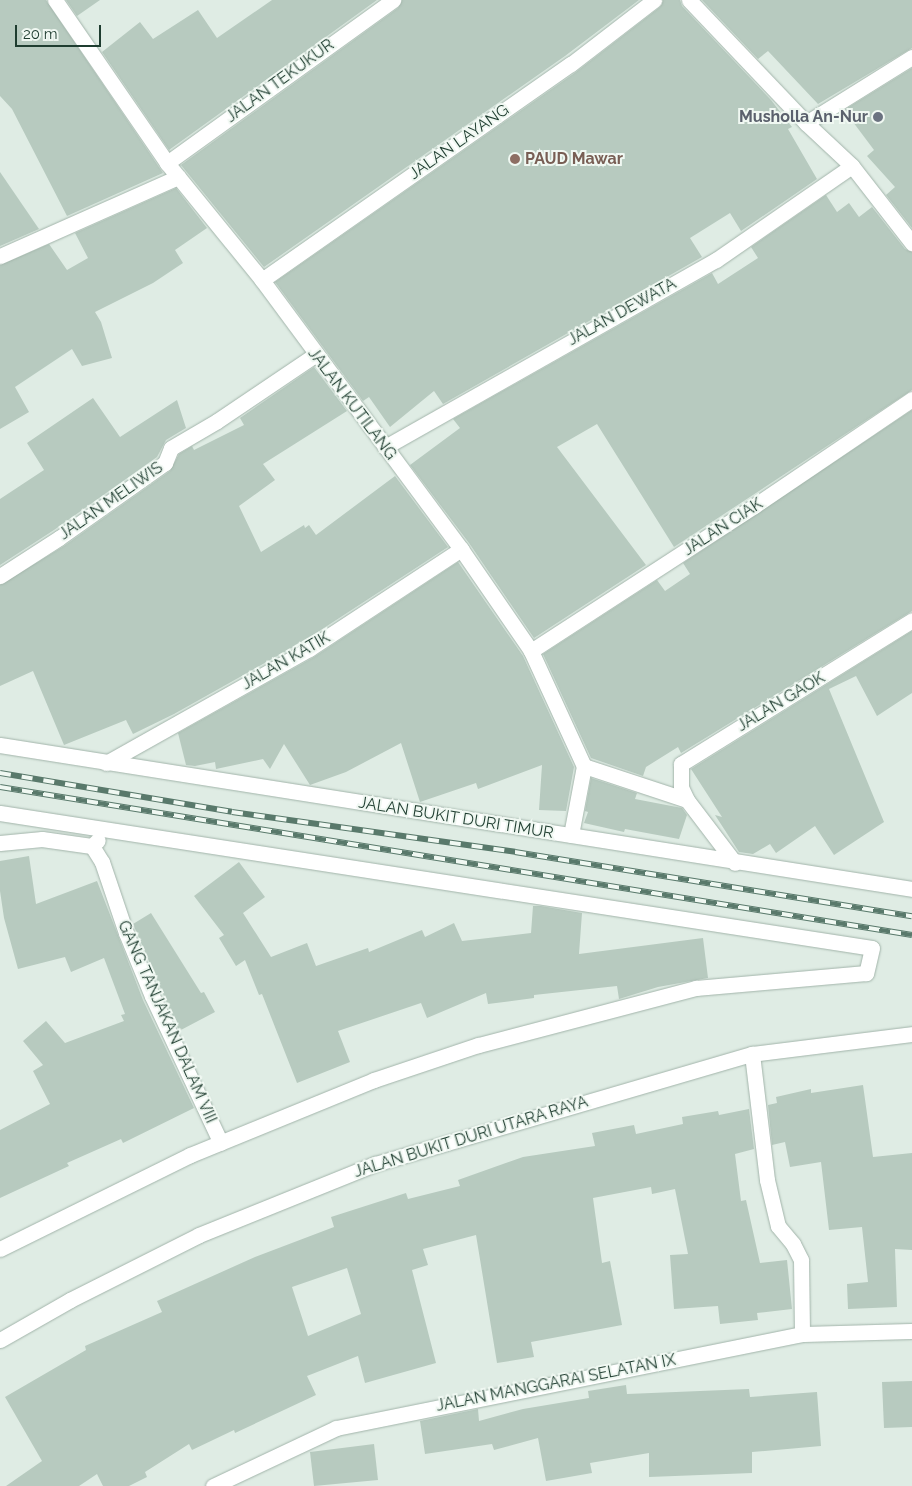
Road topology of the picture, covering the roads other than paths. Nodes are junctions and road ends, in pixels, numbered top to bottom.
1 (55, 0) edge
2 (393, 0) edge
3 (654, 0) edge
4 (689, 0) edge
5 (912, 57) edge
6 (806, 123) junction
7 (167, 163) junction
8 (852, 166) junction
9 (178, 176) junction
10 (912, 243) edge
11 (0, 256) edge
12 (262, 280) junction
13 (315, 355) junction
14 (912, 399) edge
15 (385, 446) junction
16 (461, 549) junction
17 (0, 576) edge
18 (912, 620) edge
19 (531, 651) junction
20 (0, 745) edge
21 (106, 763) junction
22 (584, 766) junction
23 (687, 800) junction
24 (0, 813) edge
25 (107, 829) junction
26 (571, 835) junction
27 (0, 843) edge
28 (92, 846) junction
29 (735, 863) junction
30 (912, 889) edge
31 (912, 1034) edge
32 (752, 1054) junction
33 (220, 1143) junction
34 (0, 1249) edge
35 (912, 1331) edge
36 (802, 1334) junction
37 (0, 1340) edge
38 (213, 1486) edge

1 - 7 street, JALAN KUTILANG
2 - 7 street, JALAN TEKUKUR
3 - 12 street, JALAN LAYANG
4 - 6 street
5 - 6 street
6 - 8 street
7 - 9 street, JALAN KUTILANG
8 - 10 street
8 - 15 street, JALAN DEWATA
9 - 11 street
9 - 12 street, JALAN KUTILANG
12 - 13 street, JALAN KUTILANG
13 - 15 street, JALAN KUTILANG
13 - 17 street, JALAN MELIWIS
14 - 19 street, JALAN CIAK
15 - 16 street, JALAN KUTILANG
16 - 19 street, JALAN KUTILANG
16 - 21 street, JALAN KATIK
18 - 23 street, JALAN GAOK
19 - 22 street, JALAN KUTILANG
20 - 21 street, JALAN BUKIT DURI TIMUR
21 - 26 street, JALAN BUKIT DURI TIMUR
22 - 23 street
22 - 26 street
23 - 29 street, JALAN GAOK
24 - 25 street
25 - 28 street
25 - 33 street
26 - 29 street, JALAN BUKIT DURI TIMUR
27 - 28 street
28 - 33 street, GANG TANJAKAN DALAM VIII
29 - 30 street, JALAN BUKIT DURI TIMUR
31 - 32 street, JALAN BUKIT DURI UTARA RAYA
32 - 36 street
32 - 37 street, JALAN BUKIT DURI UTARA RAYA
33 - 34 street
35 - 36 street, JALAN MANGGARAI SELATAN IX
36 - 38 street, JALAN MANGGARAI SELATAN IX

